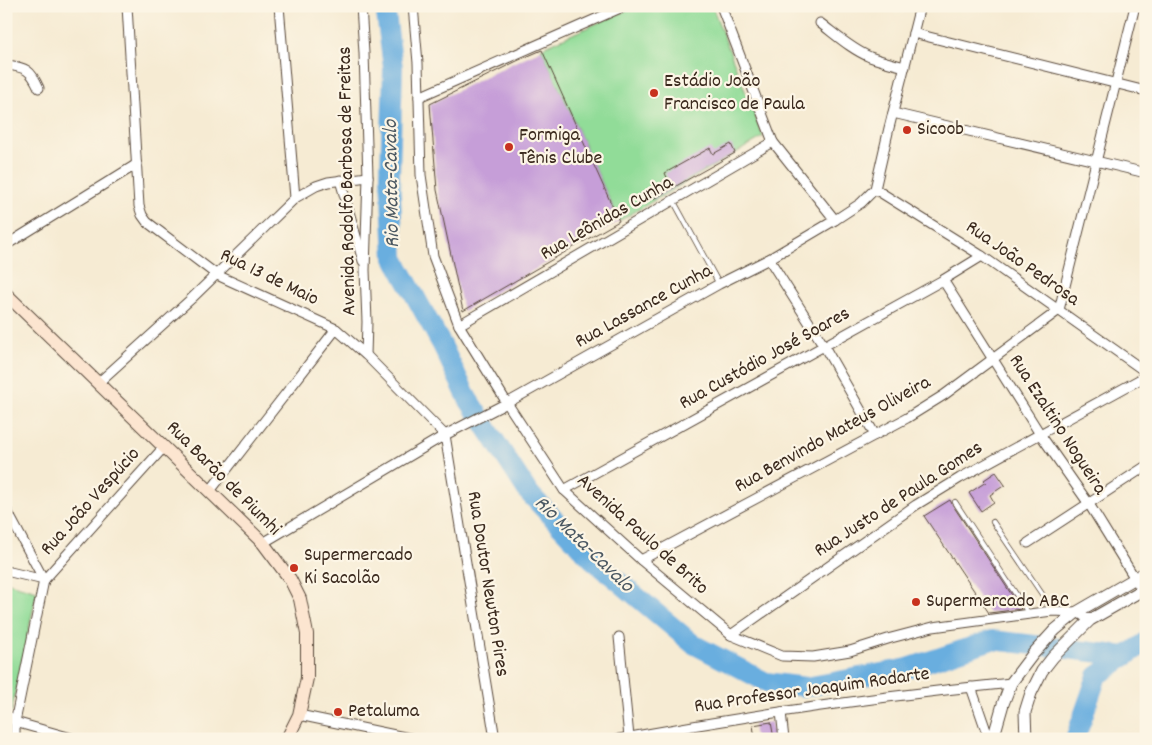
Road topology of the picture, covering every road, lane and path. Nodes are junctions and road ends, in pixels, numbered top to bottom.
1 (126, 6) edge
2 (279, 6) edge
3 (361, 6) edge
4 (625, 6) edge
5 (720, 6) edge
6 (920, 6) edge
7 (1135, 6) edge
8 (415, 7) edge
9 (820, 23) dead end
10 (913, 33) junction
11 (6, 65) edge
12 (905, 67) junction
13 (1115, 83) junction
14 (39, 88) dead end
15 (1146, 91) edge
16 (419, 97) junction
17 (893, 112) junction
18 (773, 142) junction
19 (1096, 161) junction
20 (137, 164) junction
21 (1146, 173) edge
22 (368, 177) junction
23 (340, 180) junction
24 (875, 189) junction
25 (296, 198) junction
26 (673, 200) junction
27 (835, 220) junction
28 (6, 245) edge
29 (982, 256) junction
30 (769, 258) junction
31 (365, 270) junction
32 (217, 275) junction
33 (944, 280) junction
34 (719, 284) junction
35 (6, 294) edge
36 (1059, 310) junction
37 (459, 326) junction
38 (336, 330) junction
39 (824, 346) junction
40 (366, 355) junction
41 (993, 359) junction
42 (1146, 374) edge
43 (98, 383) junction
44 (507, 403) junction
45 (1040, 434) junction
46 (444, 435) junction
47 (875, 435) junction
48 (164, 447) junction
49 (1146, 466) edge
50 (564, 490) junction
51 (210, 491) junction
52 (955, 502) dead end
53 (1089, 504) junction
54 (6, 510) edge
55 (993, 522) dead end
56 (263, 543) junction
57 (1028, 543) dead end
58 (641, 560) junction
59 (6, 571) edge
60 (1146, 572) edge
61 (1135, 578) junction
62 (44, 580) junction
63 (1144, 589) edge
64 (1052, 611) junction
65 (1077, 612) junction
66 (1029, 614) junction
67 (1088, 622) junction
68 (731, 635) junction
69 (619, 637) dead end
70 (1012, 681) junction
71 (971, 687) junction
72 (781, 712) junction
73 (6, 714) edge
74 (299, 715) junction
75 (15, 722) junction
76 (629, 737) junction
77 (15, 739) edge
78 (75, 739) edge
79 (287, 739) edge
80 (414, 739) edge
81 (495, 739) edge
82 (619, 739) edge
83 (784, 739) edge
84 (991, 739) edge
85 (1026, 739) edge

1 - 20 street, Rua 13 de Maio
2 - 25 street
3 - 22 street, Avenida Rodolfo Barbosa de Freitas
4 - 16 street
5 - 18 street
6 - 10 street
7 - 13 street
8 - 16 street, Avenida Paulo de Brito
9 - 12 street
10 - 12 street
10 - 13 street
11 - 14 street
12 - 17 street
13 - 15 street
13 - 19 street
16 - 37 street, Avenida Paulo de Brito
17 - 19 street
17 - 24 street
18 - 26 street, Rua Leônidas Cunha
18 - 27 street
19 - 21 street
19 - 36 street
20 - 28 street
20 - 32 street, Rua 13 de Maio
22 - 23 street
22 - 31 street, Avenida Rodolfo Barbosa de Freitas
23 - 25 street
23 - 31 street
24 - 27 street, Rua Lassance Cunha
24 - 29 street, Rua João Pedrosa
25 - 32 street
26 - 34 lane
26 - 37 street, Rua Leônidas Cunha
27 - 30 street, Rua Lassance Cunha
29 - 33 street, Rua Custódio José Soares
29 - 36 street, Rua João Pedrosa
30 - 34 street, Rua Lassance Cunha
30 - 39 street
31 - 40 street, Avenida Rodolfo Barbosa de Freitas
32 - 38 street, Rua 13 de Maio
32 - 43 street
33 - 39 street, Rua Custódio José Soares
33 - 41 street, Rua Ezaltino Nogueira
34 - 44 street, Rua Lassance Cunha
35 - 43 main road, Rua Barão de Piumhi
36 - 41 street, Rua Benvindo Mateus Oliveira
36 - 42 street, Rua João Pedrosa
37 - 44 street, Avenida Paulo de Brito
38 - 40 street, Rua 13 de Maio
38 - 51 street
39 - 47 street
39 - 50 street, Rua Custódio José Soares
40 - 46 street, Rua 13 de Maio
41 - 45 street, Rua Ezaltino Nogueira
41 - 47 street, Rua Benvindo Mateus Oliveira
42 - 45 street, Rua Justo de Paula Gomes
43 - 48 main road, Rua Barão de Piumhi
44 - 46 street, Rua Lassance Cunha
44 - 50 street, Avenida Paulo de Brito
45 - 53 street, Rua Ezaltino Nogueira
45 - 68 street, Rua Justo de Paula Gomes
46 - 56 street, Rua Lassance Cunha
46 - 81 street, Rua Doutor Newton Pires
47 - 58 street, Rua Benvindo Mateus Oliveira
48 - 51 main road, Rua Barão de Piumhi
48 - 62 street, Rua João Vespúcio
49 - 53 street
50 - 58 street, Avenida Paulo de Brito
51 - 56 main road, Rua Barão de Piumhi
52 - 66 lane
53 - 57 street
53 - 61 street, Rua Ezaltino Nogueira
54 - 62 street
55 - 64 lane
56 - 74 main road, Rua Barão de Piumhi
58 - 68 street, Avenida Paulo de Brito
59 - 62 street
60 - 61 street
61 - 63 street, Rua Ezaltino Nogueira
61 - 65 street
62 - 75 street
63 - 67 street
64 - 65 street, Avenida Paulo de Brito
64 - 66 street, Avenida Paulo de Brito
65 - 67 street
65 - 70 street
66 - 68 street, Avenida Paulo de Brito
67 - 85 street
69 - 76 street
70 - 71 street, Rua Professor Joaquim Rodarte
70 - 84 street
71 - 72 street, Rua Professor Joaquim Rodarte
71 - 84 street
72 - 76 street, Rua Professor Joaquim Rodarte
72 - 83 street
73 - 75 street
74 - 79 main road, Rua Barão de Piumhi
74 - 80 street
75 - 77 street
75 - 78 street
76 - 82 street, Rua Professor Joaquim Rodarte

